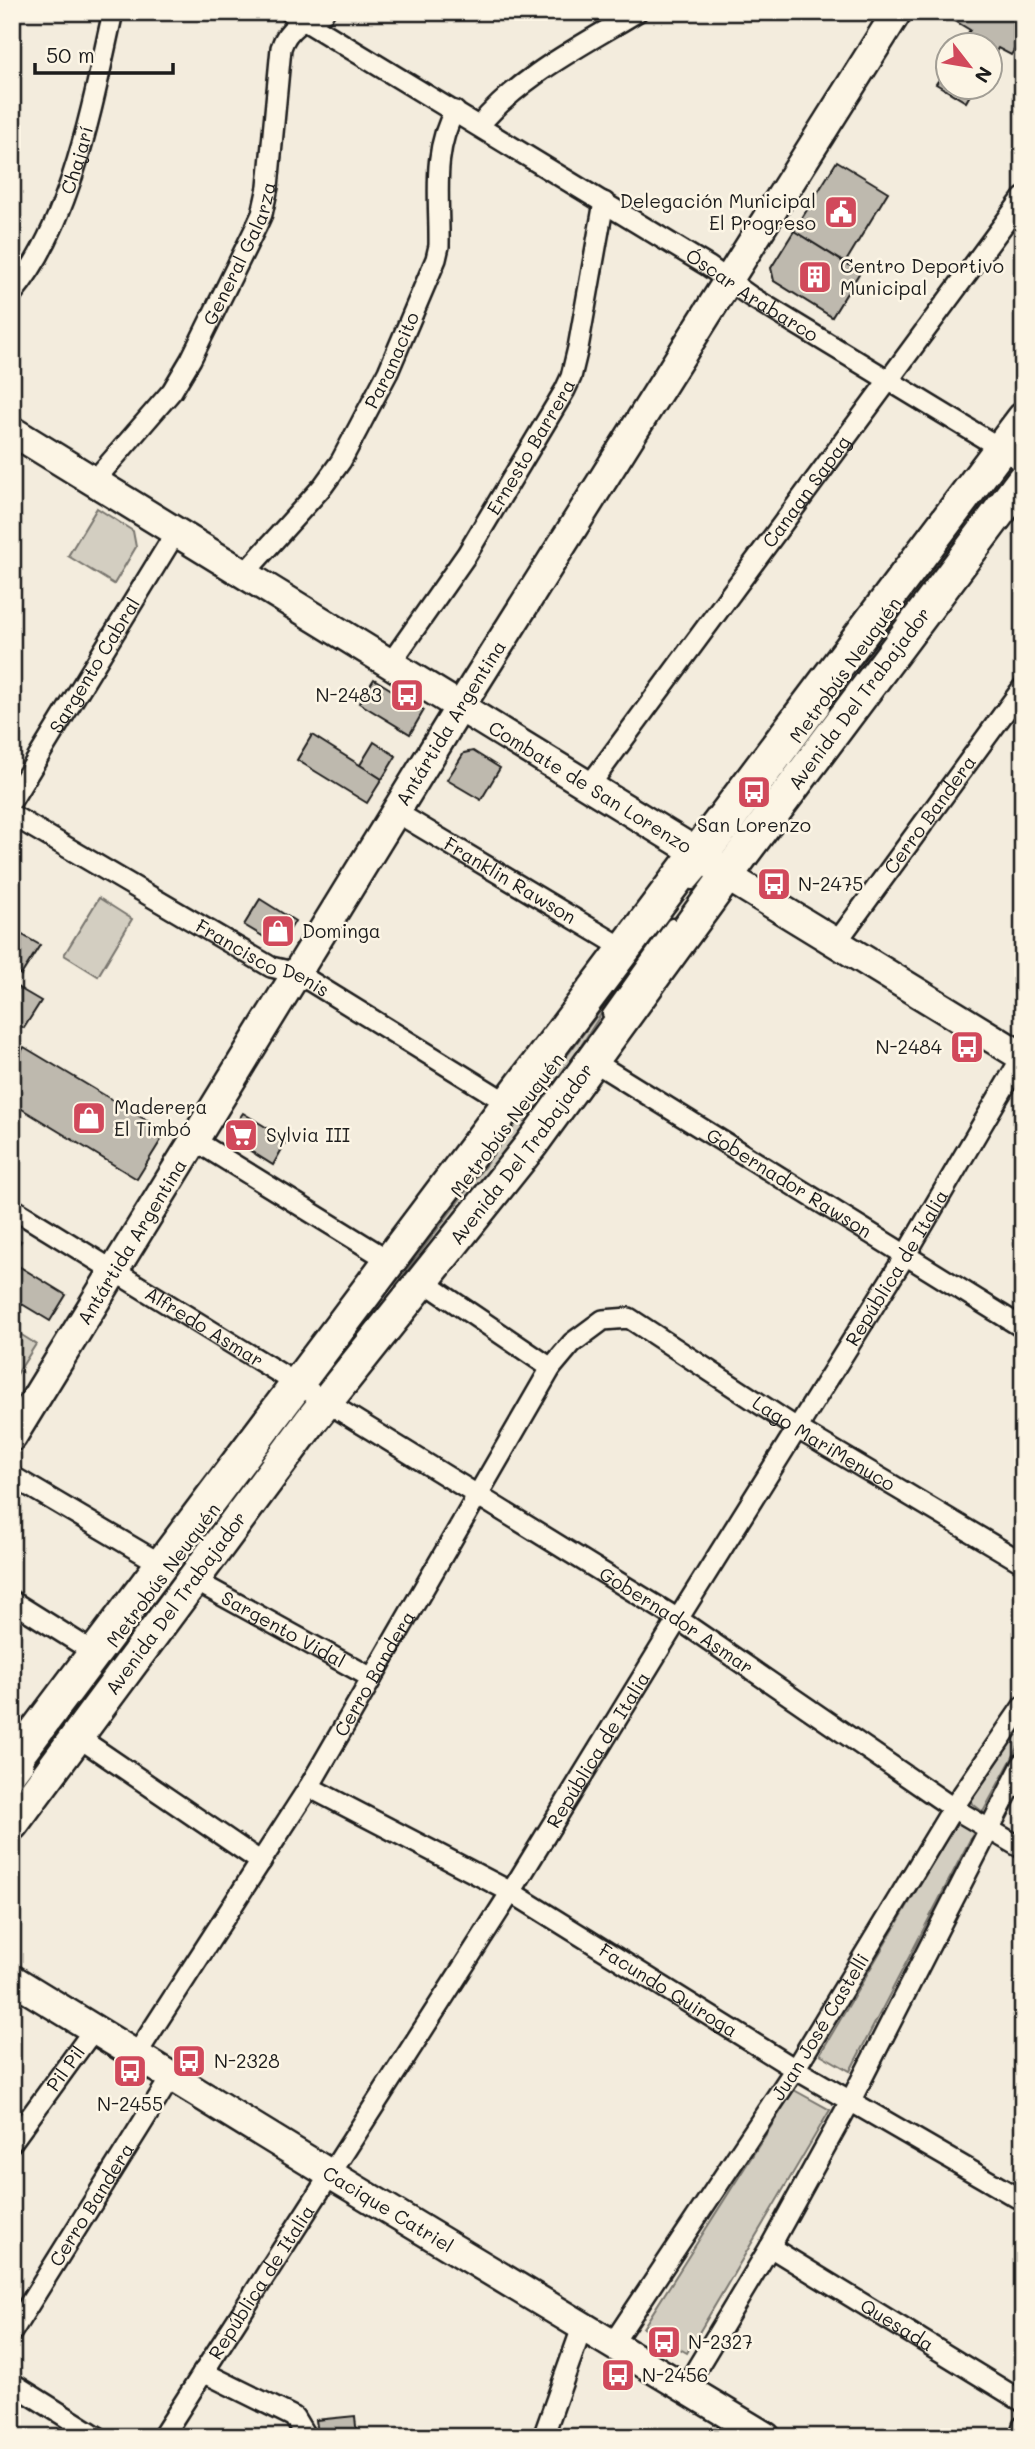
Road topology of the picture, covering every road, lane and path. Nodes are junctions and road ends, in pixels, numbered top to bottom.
1 (113, 12) edge
2 (324, 12) edge
3 (637, 12) edge
4 (897, 12) edge
5 (297, 16) edge
6 (455, 111) junction
7 (479, 126) junction
8 (1023, 198) edge
9 (604, 202) junction
10 (728, 280) junction
11 (12, 294) edge
12 (888, 380) junction
13 (12, 431) edge
14 (1016, 458) edge
15 (94, 481) junction
16 (176, 532) junction
17 (244, 574) junction
18 (390, 664) junction
19 (1023, 687) edge
20 (828, 703) dead end
21 (460, 707) junction
22 (839, 708) dead end
23 (797, 740) joint
24 (589, 786) junction
25 (12, 800) edge
26 (396, 812) junction
27 (12, 815) edge
28 (712, 865) junction
29 (697, 894) dead end
30 (682, 896) dead end
31 (653, 931) dead end
32 (836, 943) junction
33 (625, 949) junction
34 (297, 973) junction
35 (627, 1007) joint
36 (605, 1019) dead end
37 (1022, 1056) edge
38 (593, 1061) junction
39 (509, 1104) junction
40 (194, 1140) junction
41 (12, 1208) edge
42 (467, 1208) dead end
43 (438, 1244) dead end
44 (905, 1256) junction
45 (390, 1261) junction
46 (114, 1271) junction
47 (423, 1281) junction
48 (629, 1318) joint
49 (1023, 1328) edge
50 (339, 1368) dead end
51 (551, 1368) junction
52 (311, 1393) junction
53 (798, 1429) junction
54 (12, 1437) edge
55 (12, 1476) edge
56 (478, 1495) junction
57 (1023, 1563) edge
58 (161, 1564) junction
59 (194, 1580) junction
60 (12, 1601) edge
61 (677, 1619) junction
62 (94, 1653) junction
63 (372, 1678) junction
64 (1023, 1706) edge
65 (78, 1737) junction
66 (25, 1758) edge
67 (1023, 1763) edge
68 (12, 1787) edge
69 (309, 1787) junction
70 (12, 1805) edge
71 (953, 1808) junction
72 (12, 1824) edge
73 (988, 1828) junction
74 (1023, 1849) edge
75 (261, 1862) junction
76 (511, 1892) junction
77 (12, 1979) edge
78 (94, 2029) junction
79 (136, 2055) junction
80 (795, 2068) junction
81 (171, 2077) junction
82 (851, 2100) junction
83 (12, 2142) edge
84 (330, 2174) junction
85 (1023, 2201) edge
86 (770, 2248) junction
87 (583, 2325) junction
88 (12, 2332) edge
89 (612, 2343) junction
90 (203, 2372) junction
91 (12, 2383) edge
92 (685, 2388) junction
93 (1023, 2402) edge
94 (1023, 2426) edge
95 (749, 2432) edge
96 (98, 2437) edge
97 (162, 2437) edge
98 (306, 2437) edge
99 (542, 2437) edge
100 (1019, 2437) edge

1 - 11 street, Chajarí
2 - 5 street
3 - 7 street
4 - 10 main road, Antártida Argentina
5 - 6 street, Óscar Arabarco
5 - 15 street, General Galarza
6 - 7 street, Óscar Arabarco
6 - 17 street, Paranacito
7 - 9 street, Óscar Arabarco
8 - 12 street, Canaan Sapag
9 - 10 street, Óscar Arabarco
9 - 18 street, Ernesto Barrera
10 - 12 street, Óscar Arabarco
10 - 21 main road, Antártida Argentina
12 - 14 street, Óscar Arabarco
12 - 24 street, Canaan Sapag
13 - 15 main road, Combate de San Lorenzo
14 - 28 main road, Avenida Del Trabajador
15 - 16 main road, Combate de San Lorenzo
16 - 17 main road, Combate de San Lorenzo
16 - 25 street, Sargento Cabral
17 - 18 main road, Combate de San Lorenzo
18 - 21 main road, Combate de San Lorenzo
19 - 32 street, Cerro Bandera
20 - 28 lane, Metrobús Neuquén
21 - 24 main road, Combate de San Lorenzo
21 - 26 main road, Antártida Argentina
22 - 28 lane, Metrobús Neuquén
23 - 23 street
24 - 28 main road, Combate de San Lorenzo
26 - 33 street, Franklin Rawson
26 - 34 main road, Antártida Argentina
27 - 34 street, Francisco Denis
28 - 29 lane, Metrobús Neuquén
28 - 30 lane, Metrobús Neuquén
28 - 32 main road, Combate de San Lorenzo
28 - 33 main road, Avenida Del Trabajador
28 - 38 main road, Avenida Del Trabajador
31 - 36 lane
32 - 37 main road, Combate de San Lorenzo
33 - 39 main road, Avenida Del Trabajador
34 - 39 street, Francisco Denis
34 - 40 main road, Antártida Argentina
35 - 35 street
37 - 44 street, República de Italia
38 - 44 street, Gobernador Rawson
38 - 47 main road, Avenida Del Trabajador
39 - 45 main road, Avenida Del Trabajador
40 - 45 street
40 - 46 main road, Antártida Argentina
41 - 46 street, Alfredo Asmar
42 - 43 lane, Metrobús Neuquén
44 - 49 street, Gobernador Rawson
44 - 53 street, República de Italia
45 - 52 main road, Avenida Del Trabajador
46 - 52 street, Alfredo Asmar
46 - 54 main road, Antártida Argentina
47 - 51 street
47 - 52 main road, Avenida Del Trabajador
48 - 51 street, Cerro Bandera
48 - 53 street, Lago MariMenuco
50 - 52 lane, Metrobús Neuquén
51 - 56 street, Cerro Bandera
52 - 56 street, Gobernador Asmar
52 - 58 main road, Avenida Del Trabajador
52 - 59 main road, Avenida Del Trabajador
52 - 70 lane, Metrobús Neuquén
53 - 57 street, Lago MariMenuco
53 - 61 street, República de Italia
55 - 58 street
56 - 61 street, Gobernador Asmar
56 - 63 street, Cerro Bandera
58 - 62 main road, Avenida Del Trabajador
59 - 63 street, Sargento Vidal
59 - 65 main road, Avenida Del Trabajador
60 - 62 street
61 - 71 street, Gobernador Asmar
61 - 76 street, República de Italia
62 - 66 main road, Avenida Del Trabajador
63 - 69 street, Cerro Bandera
64 - 71 street, Juan José Castelli
65 - 72 main road, Avenida Del Trabajador
65 - 75 street
66 - 68 lane
67 - 73 street
69 - 75 street, Cerro Bandera
69 - 76 street, Facundo Quiroga
71 - 73 street, Gobernador Asmar
71 - 80 street, Juan José Castelli
73 - 74 street, Gobernador Asmar
73 - 82 street
75 - 79 street, Cerro Bandera
76 - 80 street, Facundo Quiroga
76 - 84 street, República de Italia
77 - 78 main road, Cacique Catriel
78 - 79 main road, Cacique Catriel
78 - 83 street, Pil Pil
79 - 81 main road, Cacique Catriel
80 - 82 street, Facundo Quiroga
80 - 89 street, Juan José Castelli
81 - 84 main road, Cacique Catriel
81 - 88 street, Cerro Bandera
82 - 85 street, Facundo Quiroga
82 - 86 street
84 - 87 main road, Cacique Catriel
84 - 90 street, República de Italia
86 - 92 street
86 - 93 street, Quesada
87 - 89 main road, Cacique Catriel
87 - 99 street
89 - 92 main road, Cacique Catriel
90 - 97 street, República de Italia
90 - 98 street
91 - 96 street
92 - 95 main road, Cacique Catriel
94 - 100 street

